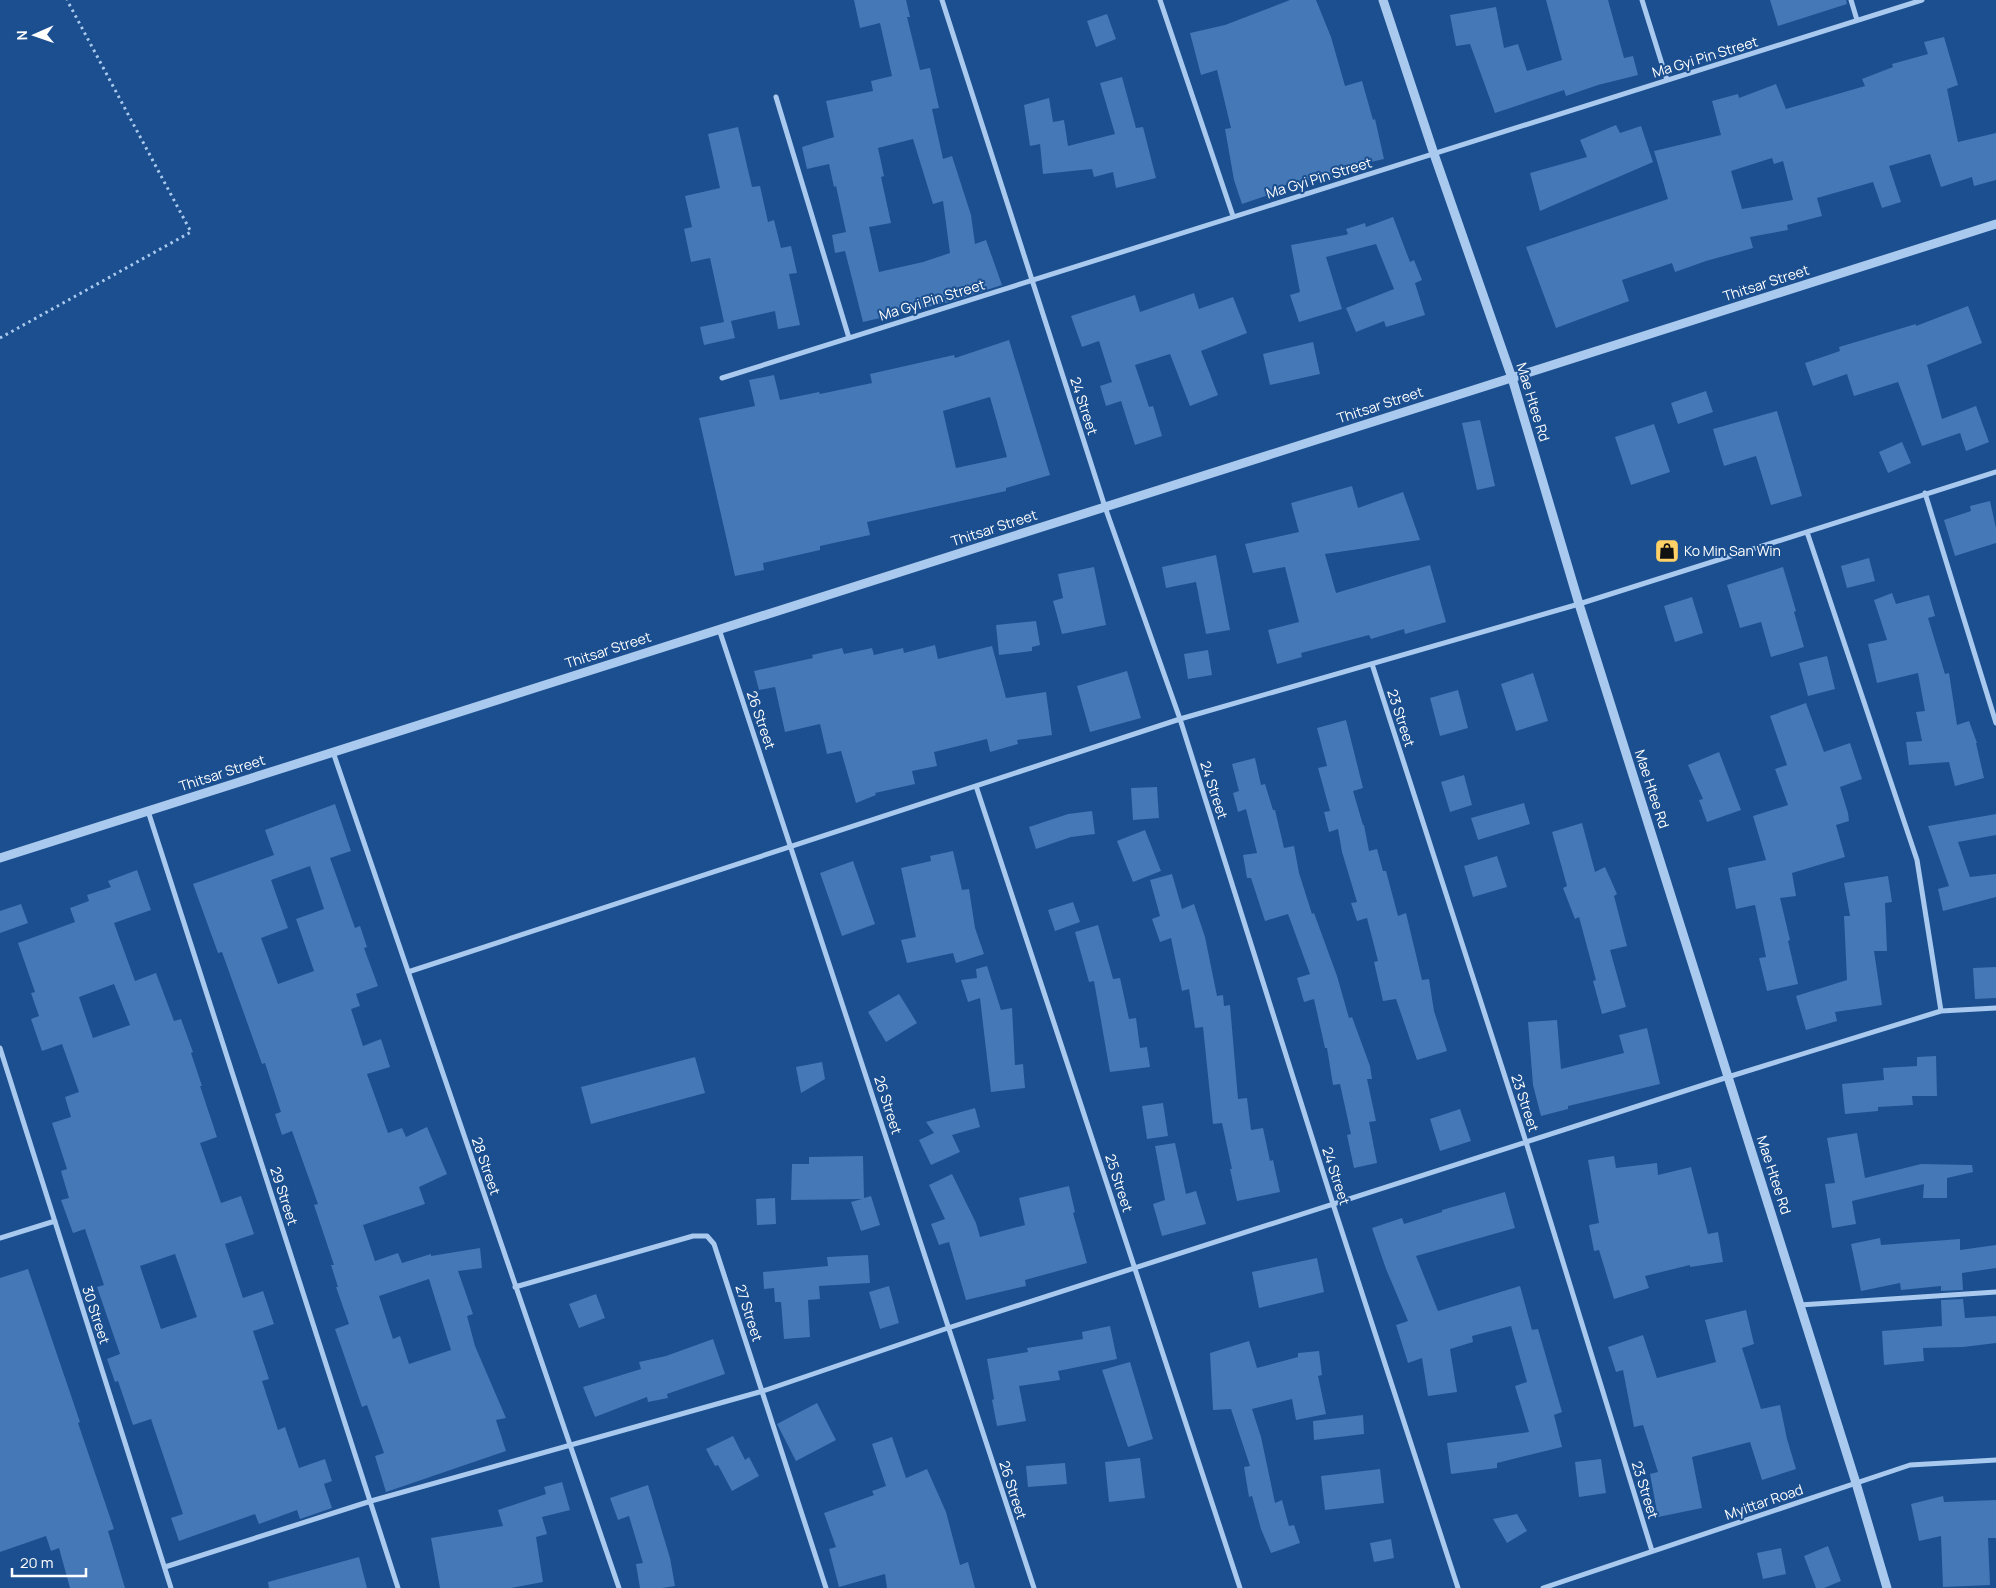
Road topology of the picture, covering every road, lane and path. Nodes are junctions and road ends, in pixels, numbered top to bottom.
1 (68, 0) edge
2 (942, 0) edge
3 (1160, 0) edge
4 (1383, 0) edge
5 (1642, 0) edge
6 (1851, 0) edge
7 (1922, 0) edge
8 (1857, 20) junction
9 (1667, 80) junction
10 (776, 97) dead end
11 (1434, 154) junction
12 (1233, 216) junction
13 (1996, 224) edge
14 (1032, 280) junction
15 (0, 338) edge
16 (849, 338) junction
17 (722, 378) dead end
18 (1512, 378) junction
19 (1996, 472) edge
20 (1925, 493) junction
21 (1105, 507) junction
22 (1807, 532) junction
23 (1579, 604) junction
24 (719, 629) junction
25 (1372, 664) junction
26 (1180, 719) junction
27 (1996, 723) edge
28 (333, 752) junction
29 (976, 786) junction
30 (148, 811) junction
31 (792, 846) junction
32 (0, 858) edge
33 (408, 972) junction
34 (1996, 1008) edge
35 (1942, 1011) junction
36 (0, 1048) edge
37 (1728, 1077) junction
38 (1526, 1142) junction
39 (1333, 1204) junction
40 (55, 1221) junction
41 (0, 1238) edge
42 (1134, 1268) junction
43 (515, 1287) junction
44 (1996, 1292) edge
45 (1800, 1305) junction
46 (948, 1328) junction
47 (762, 1391) junction
48 (569, 1445) junction
49 (1996, 1460) edge
50 (1856, 1483) junction
51 (371, 1502) junction
52 (1652, 1551) junction
53 (165, 1566) junction
54 (171, 1588) edge
55 (398, 1588) edge
56 (619, 1588) edge
57 (826, 1588) edge
58 (1034, 1588) edge
59 (1240, 1588) edge
60 (1458, 1588) edge
61 (1543, 1588) edge
62 (1886, 1588) edge

1 - 15 path
2 - 14 street, 24 Street
3 - 12 street
4 - 11 street, Mae Htee Rd
5 - 9 street
6 - 8 street
7 - 8 street, Ma Gyi Pin Street
8 - 9 street, Ma Gyi Pin Street
9 - 11 street, Ma Gyi Pin Street
10 - 16 street
11 - 12 street, Ma Gyi Pin Street
11 - 18 street, Mae Htee Rd
12 - 14 street, Ma Gyi Pin Street
13 - 18 street, Thitsar Street
14 - 16 street, Ma Gyi Pin Street
14 - 21 street, 24 Street
16 - 17 street, Ma Gyi Pin Street
18 - 21 street, Thitsar Street
18 - 23 street, Mae Htee Rd
19 - 20 street
20 - 22 street
20 - 27 street
21 - 24 street, Thitsar Street
21 - 26 street, 24 Street
22 - 23 street
22 - 35 street
23 - 25 street
23 - 37 street, Mae Htee Rd
24 - 28 street, Thitsar Street
24 - 31 street, 26 Street
25 - 26 street
25 - 38 street, 23 Street
26 - 29 street
26 - 39 street, 24 Street
28 - 30 street, Thitsar Street
28 - 33 street, 28 Street
29 - 31 street
29 - 42 street, 25 Street
30 - 32 street, Thitsar Street
30 - 51 street, 29 Street
31 - 33 street
31 - 46 street, 26 Street
33 - 43 street, 28 Street
34 - 35 street
35 - 37 street
36 - 40 street, 30 Street
37 - 38 street
37 - 45 street, Mae Htee Rd
38 - 39 street
38 - 52 street, 23 Street
39 - 42 street
39 - 60 street, 24 Street
40 - 41 street
40 - 53 street, 30 Street
42 - 46 street
42 - 59 street, 25 Street
43 - 47 street, 27 Street
43 - 48 street, 28 Street
44 - 45 street
45 - 50 street, Mae Htee Rd
46 - 47 street
46 - 58 street, 26 Street
47 - 48 street
47 - 57 street, 27 Street
48 - 51 street
48 - 56 street, 28 Street
49 - 50 street, Myittar Road
50 - 52 street, Myittar Road
50 - 62 street, Mae Htee Rd
51 - 53 street
51 - 55 street, 29 Street
52 - 61 street, Myittar Road
53 - 54 street, 30 Street

